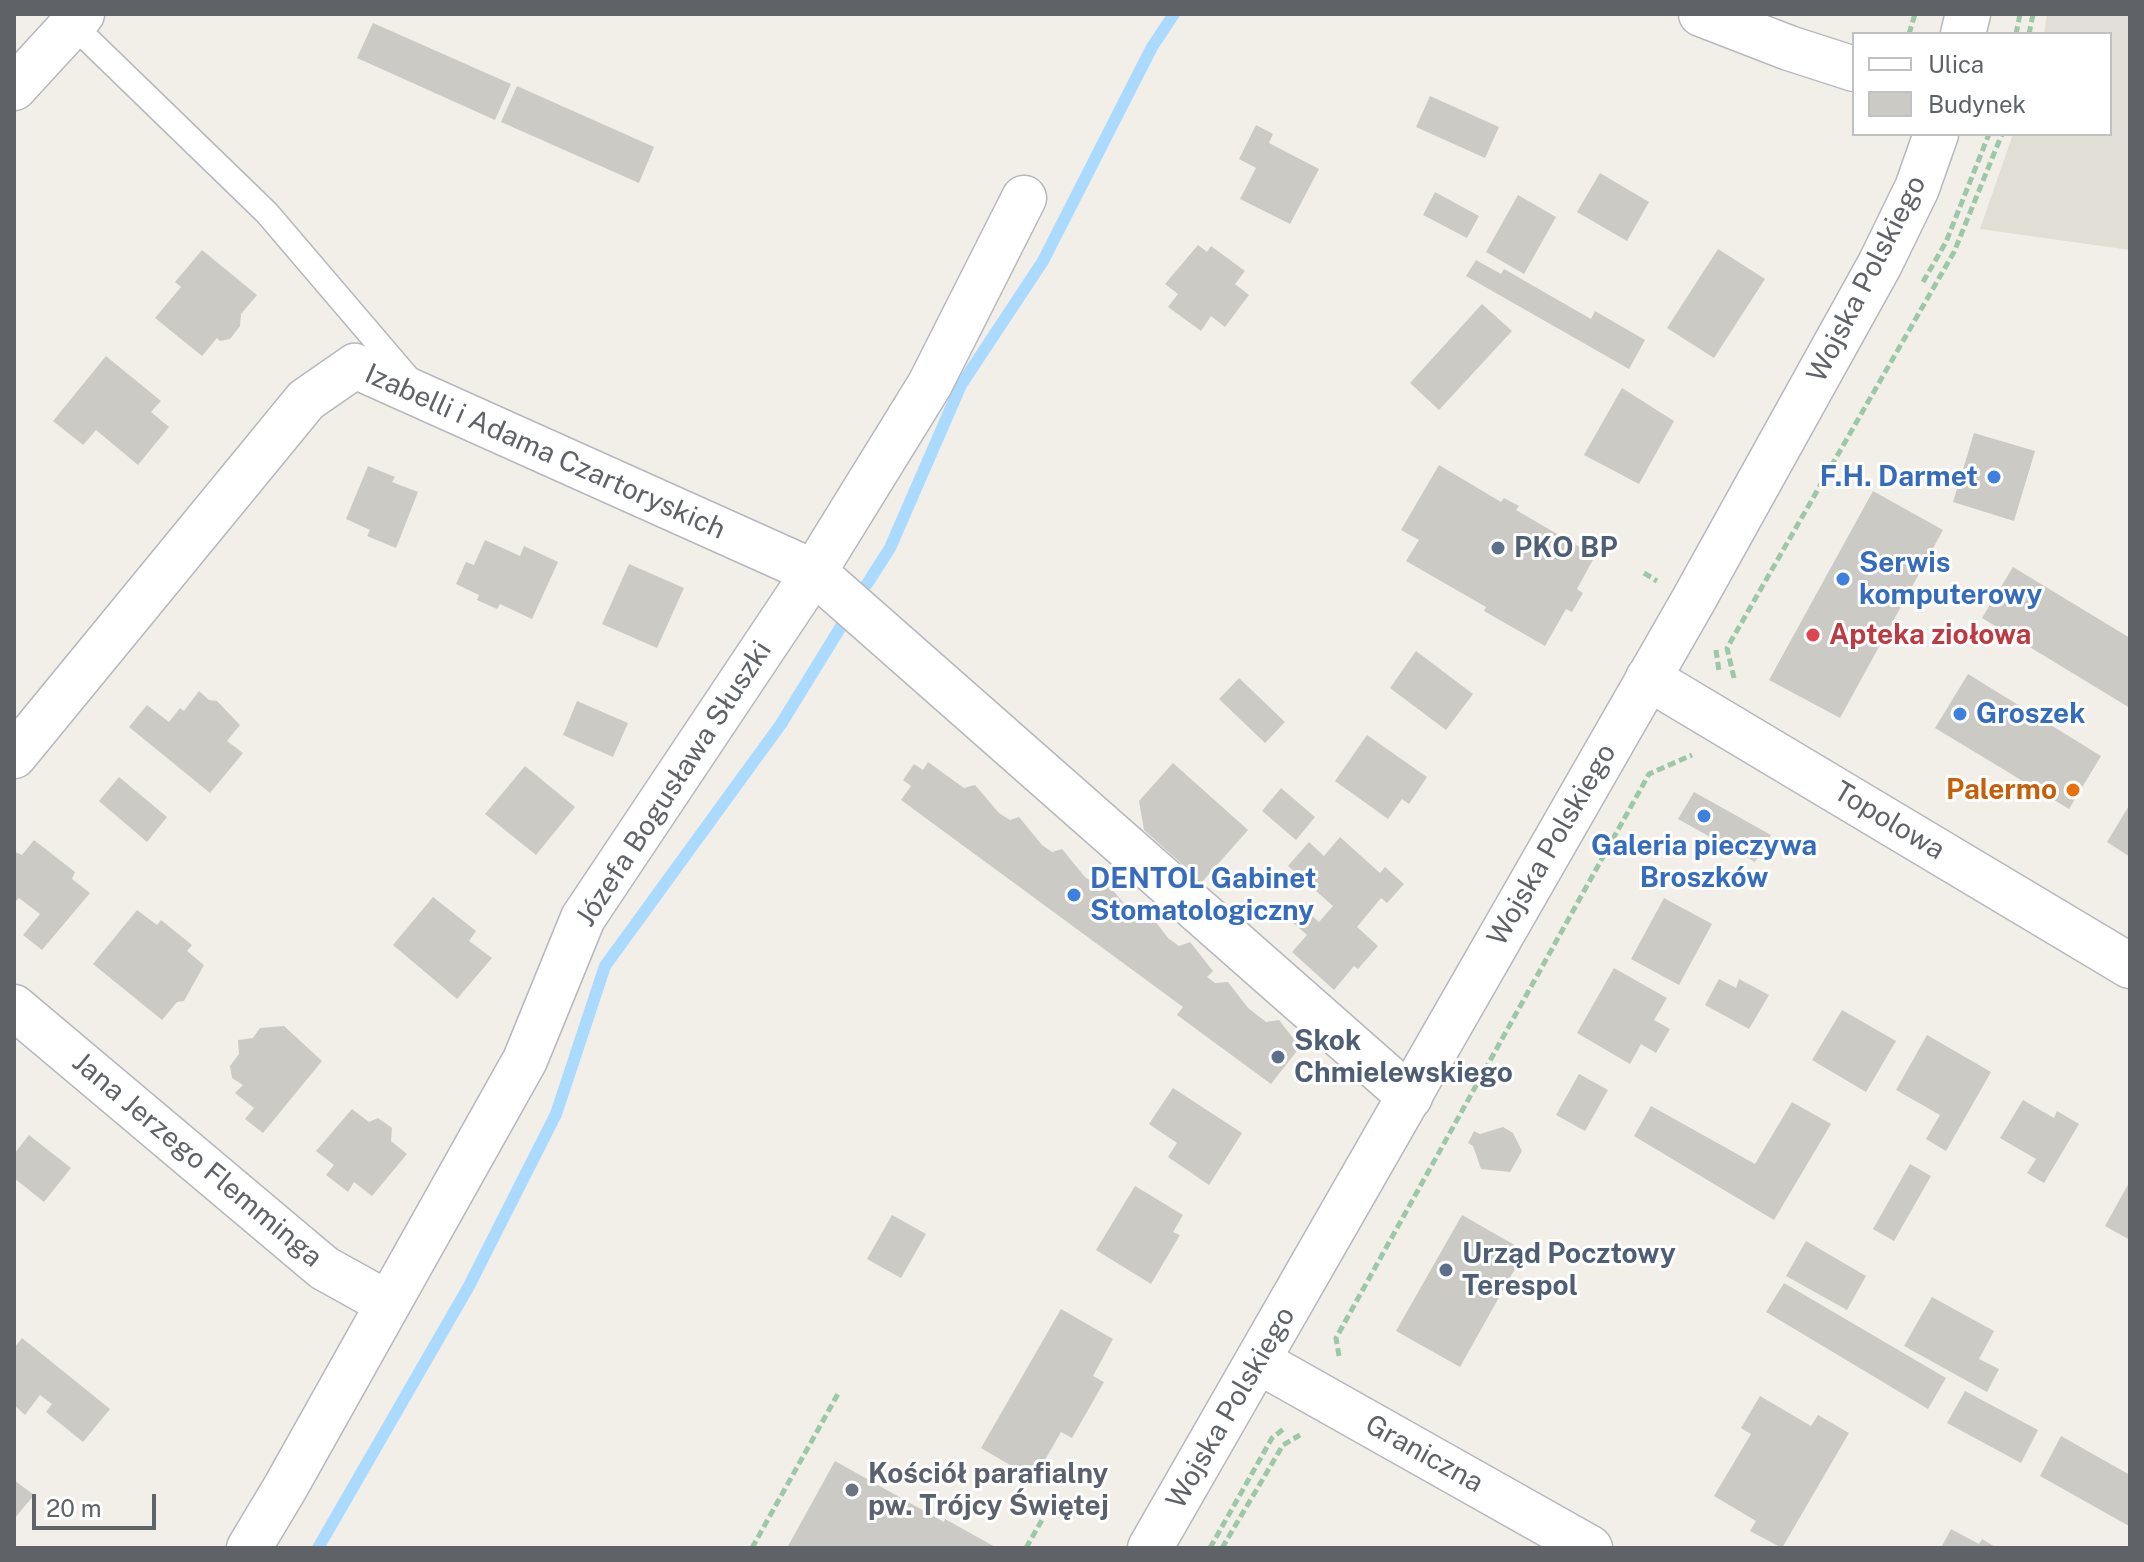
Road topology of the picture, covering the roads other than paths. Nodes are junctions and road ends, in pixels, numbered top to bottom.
1 (1701, 14) edge
2 (77, 19) edge
3 (1852, 68) edge
4 (14, 88) edge
5 (1935, 136) edge
6 (1024, 198) dead end
7 (425, 398) junction
8 (814, 572) junction
9 (1648, 678) junction
10 (14, 756) edge
11 (2130, 966) edge
12 (14, 1007) edge
13 (1410, 1097) junction
14 (387, 1303) junction
15 (1258, 1361) junction
16 (249, 1548) edge
17 (1150, 1548) edge
18 (1590, 1548) edge

1 - 3 street
2 - 4 street
2 - 7 lane
5 - 9 street, Wojska Polskiego
6 - 8 street, Józefa Bogusława Słuszki
7 - 8 street, Izabelli i Adama Czartoryskich
7 - 10 street, Izabelli i Adama Czartoryskich
8 - 13 street, Izabelli i Adama Czartoryskich
8 - 14 street, Józefa Bogusława Słuszki
9 - 11 street, Topolowa
9 - 13 street, Wojska Polskiego
12 - 14 street, Jana Jerzego Flemminga
13 - 15 street, Wojska Polskiego
14 - 16 street, Józefa Bogusława Słuszki
15 - 17 street, Wojska Polskiego
15 - 18 street, Graniczna

